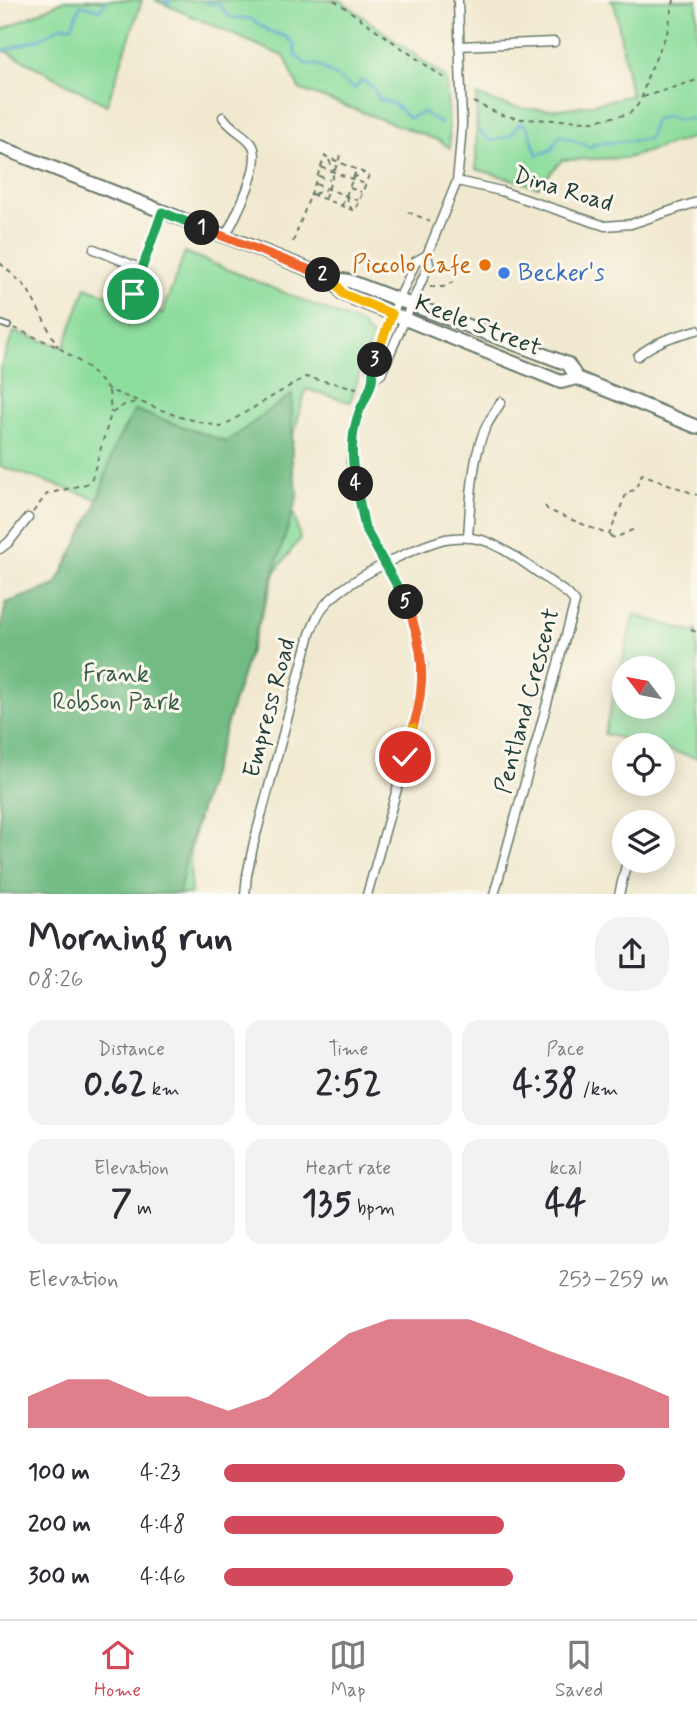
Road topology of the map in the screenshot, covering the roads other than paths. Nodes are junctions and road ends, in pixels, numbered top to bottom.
1 (458, 0) edge
2 (554, 42) dead end
3 (459, 46) junction
4 (223, 117) dead end
5 (0, 147) edge
6 (457, 181) junction
7 (697, 202) edge
8 (162, 212) junction
9 (225, 237) junction
10 (94, 250) dead end
11 (426, 254) junction
12 (142, 269) junction
13 (333, 279) junction
14 (133, 294) dead end
15 (398, 300) junction
16 (412, 305) junction
17 (392, 314) junction
18 (405, 320) junction
19 (0, 323) edge
20 (8, 326) road end
21 (697, 330) edge
22 (638, 356) dead end
23 (577, 378) junction
24 (373, 379) junction
25 (501, 401) dead end
26 (697, 427) edge
27 (28, 519) road end
28 (468, 538) junction
29 (0, 549) edge
30 (385, 564) junction
31 (624, 873) edge
32 (245, 894) edge
33 (367, 894) edge
34 (494, 894) edge
35 (619, 894) edge

1 - 3 street
2 - 3 street
3 - 6 street
4 - 9 street
5 - 8 main road, Keele Street
6 - 7 street, Dina Road
6 - 11 street
8 - 9 main road, Keele Street
8 - 12 street
9 - 13 main road, Keele Street
10 - 12 street
11 - 15 street
11 - 16 street
12 - 14 street
13 - 15 main road, Keele Street
13 - 17 main road, Keele Street
15 - 16 main road, Keele Street
15 - 17 street
16 - 18 street
16 - 23 main road, Keele Street
17 - 18 main road, Keele Street
17 - 24 street
18 - 23 main road, Keele Street
18 - 24 street
19 - 20 lane
21 - 22 street
23 - 26 main road, Keele Street
24 - 30 street
25 - 28 street
27 - 29 street
28 - 30 street, Pentland Crescent
28 - 34 street, Pentland Crescent
30 - 32 street, Empress Road
30 - 33 street
31 - 35 street

